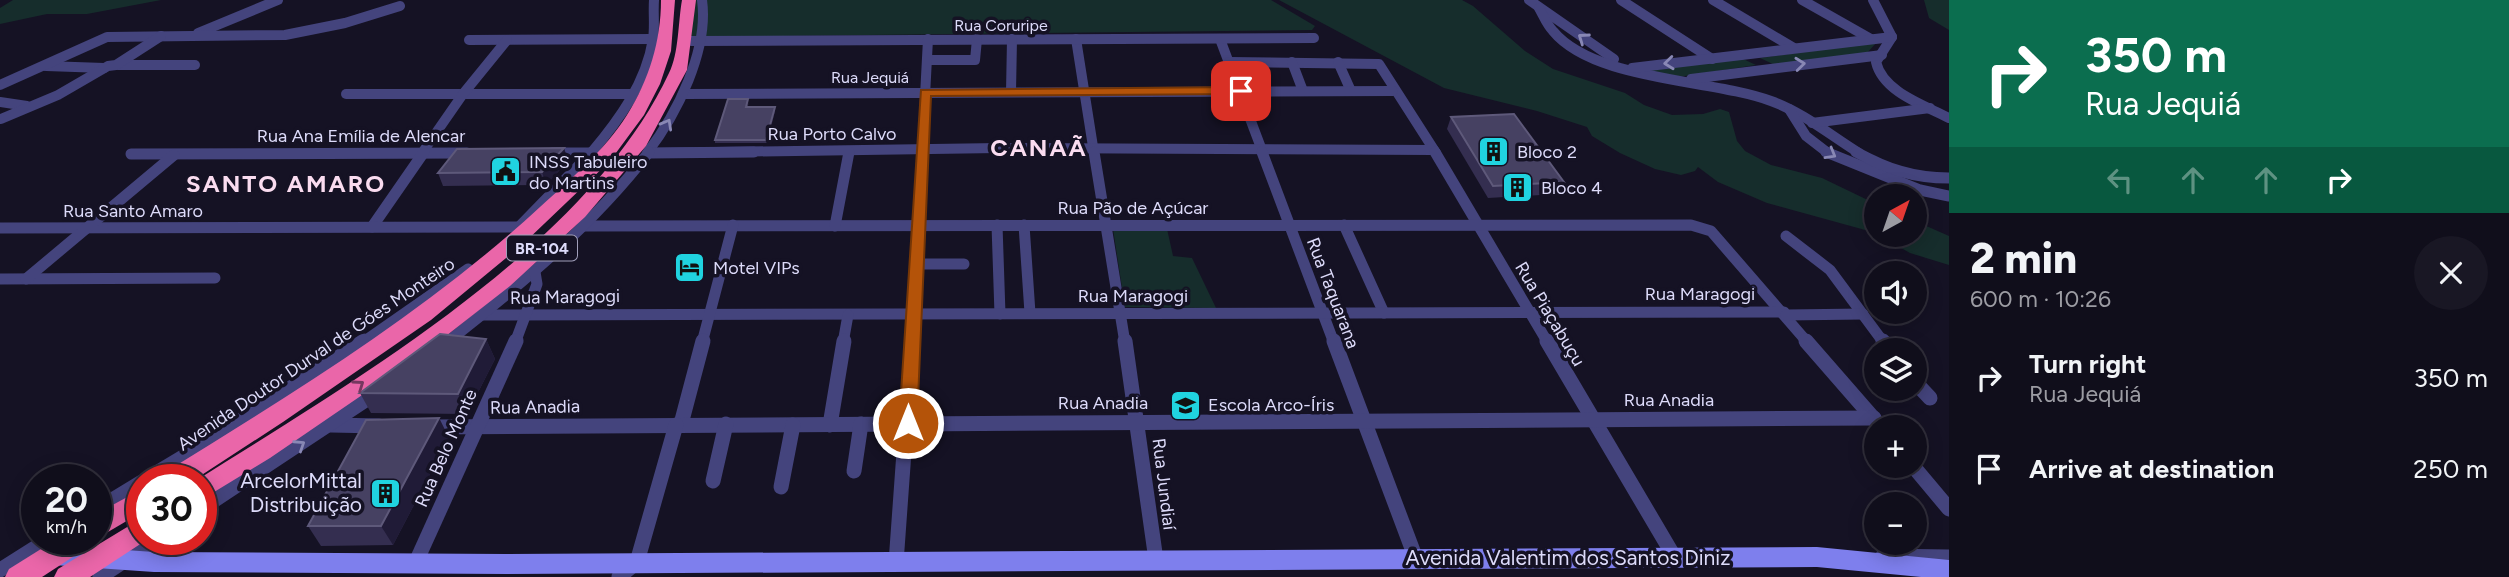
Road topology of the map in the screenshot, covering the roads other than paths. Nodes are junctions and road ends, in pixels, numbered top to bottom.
1 (278, 0) edge
2 (654, 0) edge
3 (668, 0) edge
4 (689, 0) edge
5 (702, 0) edge
6 (1529, 0) edge
7 (1621, 0) edge
8 (1713, 0) edge
9 (1802, 0) edge
10 (1873, 0) edge
11 (400, 6) dead end
12 (187, 35) junction
13 (161, 36) junction
14 (1892, 37) junction
15 (1314, 38) dead end
16 (653, 39) junction
17 (928, 39) junction
18 (977, 39) junction
19 (1012, 39) junction
20 (1076, 39) junction
21 (1220, 39) junction
22 (1871, 39) junction
23 (469, 40) dead end
24 (507, 40) junction
25 (693, 41) junction
26 (1794, 48) junction
27 (1747, 54) junction
28 (1882, 55) junction
29 (1712, 59) junction
30 (927, 60) junction
31 (1229, 62) junction
32 (1292, 62) junction
33 (1338, 62) junction
34 (116, 65) junction
35 (195, 65) dead end
36 (42, 66) junction
37 (104, 68) junction
38 (1769, 68) junction
39 (1626, 69) junction
40 (1684, 81) junction
41 (0, 85) edge
42 (1393, 90) junction
43 (1241, 91) junction
44 (1303, 91) junction
45 (1351, 91) junction
46 (1011, 92) junction
47 (1084, 92) junction
48 (925, 93) junction
49 (346, 94) dead end
50 (463, 94) junction
51 (633, 94) junction
52 (683, 94) junction
53 (0, 102) edge
54 (27, 106) junction
55 (1789, 109) junction
56 (1940, 113) edge
57 (1, 119) edge
58 (1812, 123) junction
59 (1824, 130) junction
60 (1095, 148) junction
61 (1261, 149) junction
62 (923, 150) junction
63 (1434, 150) junction
64 (849, 151) junction
65 (421, 153) junction
66 (473, 153) edge
67 (538, 153) edge
68 (590, 153) junction
69 (650, 153) junction
70 (131, 154) dead end
71 (174, 155) junction
72 (1892, 175) junction
73 (1949, 178) edge
74 (1949, 196) edge
75 (1474, 223) junction
76 (733, 225) junction
77 (919, 225) junction
78 (997, 225) junction
79 (1024, 225) junction
80 (1105, 225) junction
81 (1289, 225) junction
82 (1344, 225) junction
83 (583, 226) junction
84 (835, 226) junction
85 (372, 227) junction
86 (518, 227) junction
87 (0, 228) edge
88 (87, 229) junction
89 (1787, 236) dead end
90 (917, 264) junction
91 (964, 264) dead end
92 (535, 272) junction
93 (215, 278) dead end
94 (0, 279) edge
95 (26, 279) junction
96 (1528, 311) junction
97 (711, 313) junction
98 (1030, 313) junction
99 (1119, 313) junction
100 (1384, 313) junction
101 (1785, 313) junction
102 (528, 314) junction
103 (914, 314) junction
104 (1000, 314) junction
105 (1322, 314) junction
106 (1863, 314) junction
107 (482, 315) junction
108 (848, 315) junction
109 (1881, 338) edge
110 (440, 349) junction
111 (418, 364) edge
112 (385, 377) junction
113 (1927, 395) edge
114 (1930, 398) dead end
115 (295, 402) junction
116 (1870, 415) edge
117 (1363, 420) junction
118 (1594, 420) junction
119 (908, 423) junction
120 (1138, 423) junction
121 (1864, 423) edge
122 (679, 424) junction
123 (726, 424) junction
124 (861, 424) junction
125 (331, 425) junction
126 (793, 425) junction
127 (830, 425) junction
128 (475, 427) junction
129 (223, 431) junction
130 (171, 464) edge
131 (198, 464) edge
132 (854, 471) dead end
133 (1923, 478) edge
134 (713, 481) dead end
135 (781, 487) dead end
136 (217, 488) edge
137 (217, 493) edge
138 (1949, 509) edge
139 (126, 538) edge
140 (133, 555) edge
141 (57, 557) edge
142 (1949, 557) edge
143 (91, 558) edge
144 (1675, 558) junction
145 (1416, 559) junction
146 (1862, 560) junction
147 (124, 561) junction
148 (1156, 561) junction
149 (416, 562) junction
150 (637, 562) junction
151 (896, 563) junction
152 (0, 570) edge
153 (1949, 570) edge
154 (19, 577) edge
155 (619, 577) edge

1 - 12 street
2 - 16 street
3 - 115 highway, Avenida Doutor Durval de Góes Monteiro / BR-104
4 - 25 highway, BR-104
5 - 25 street
6 - 39 street
7 - 29 street
8 - 26 street
9 - 22 street
10 - 14 street
11 - 12 street
12 - 13 street
13 - 34 street
13 - 36 street
14 - 22 street
14 - 28 street
15 - 21 street, Rua Coruripe
16 - 24 street
16 - 51 street
17 - 18 street, Rua Coruripe
17 - 25 street, Rua Coruripe
17 - 30 street
18 - 19 street, Rua Coruripe
18 - 30 street
19 - 20 street, Rua Coruripe
19 - 46 street
20 - 21 street, Rua Coruripe
20 - 47 street, Rua Jundiaí
21 - 31 street, Rua Taquarana
22 - 26 street
23 - 24 street
24 - 50 street
25 - 52 street
25 - 112 highway, BR-104
26 - 27 street
27 - 29 street
27 - 38 street
38 -> 28 street
28 - 56 street
29 -> 39 street
30 - 48 street
31 - 32 street
31 - 43 street, Rua Taquarana
32 - 33 street
32 - 44 street
33 - 42 street, Rua Piaçabuçu
33 - 45 street
34 - 35 street
34 - 37 street
36 - 37 street
36 - 41 street
37 - 54 street
38 - 40 street
39 - 40 street
40 - 55 street
42 - 45 street, Rua Jequiá
42 - 63 street, Rua Piaçabuçu
43 - 44 street, Rua Jequiá
43 - 47 street, Rua Jequiá
43 - 61 street, Rua Taquarana
44 - 45 street, Rua Jequiá
46 - 47 street, Rua Jequiá
46 - 48 street, Rua Jequiá
47 - 60 street, Rua Jundiaí
48 - 52 street, Rua Jequiá
48 - 62 street
49 - 50 street
50 - 51 street
50 - 65 street
51 - 68 street
69 -> 52 street
53 - 54 street
54 - 57 street
55 - 58 street
55 -> 72 street
56 - 58 street
56 - 59 street
58 - 59 street
59 - 72 street
60 - 61 street, Rua Porto Calvo
60 - 62 street, Rua Porto Calvo
60 - 80 street, Rua Jundiaí
61 - 63 street, Rua Porto Calvo
61 - 81 street, Rua Taquarana
62 - 64 street, Rua Porto Calvo
62 - 77 street
63 - 75 street, Rua Piaçabuçu
64 - 69 street, Rua Porto Calvo
64 - 84 street
65 - 66 street, Rua Ana Emília de Alencar
65 - 71 street, Rua Ana Emília de Alencar
65 - 85 street
67 - 68 street
68 - 86 street
69 - 83 street
70 - 71 street, Rua Ana Emília de Alencar
71 - 88 street
72 - 73 street
72 - 74 street
75 - 82 street, Rua Pão de Açúcar
75 - 96 street, Rua Piaçabuçu
75 - 101 street, Rua Pão de Açúcar
76 - 83 street, Rua Pão de Açúcar
76 - 84 street, Rua Pão de Açúcar
76 - 97 street
77 - 78 street, Rua Pão de Açúcar
77 - 84 street, Rua Pão de Açúcar
77 - 90 street
78 - 79 street, Rua Pão de Açúcar
78 - 104 street
79 - 80 street, Rua Pão de Açúcar
79 - 98 street
80 - 81 street, Rua Pão de Açúcar
80 - 99 street, Rua Jundiaí
81 - 82 street, Rua Pão de Açúcar
81 - 105 street, Rua Taquarana
82 - 100 street
83 - 92 street
85 - 86 street, Rua Santo Amaro
85 - 88 street, Rua Santo Amaro
86 - 129 street
87 - 88 street, Rua Santo Amaro
88 - 95 street
89 - 106 street
90 - 91 street
90 - 103 street
92 - 102 street, Rua Belo Monte
92 - 107 street
93 - 95 street
94 - 95 street
96 - 100 street, Rua Maragogi
96 - 101 street, Rua Maragogi
96 - 118 street, Rua Piaçabuçu
97 - 102 street, Rua Maragogi
97 - 108 street, Rua Maragogi
97 - 122 street
98 - 99 street, Rua Maragogi
98 - 104 street, Rua Maragogi
99 - 105 street, Rua Maragogi
99 - 120 street, Rua Jundiaí
100 - 105 street, Rua Maragogi
101 - 106 street, Rua Maragogi
101 - 116 street, Rua Pão de Açúcar
102 - 107 street, Rua Maragogi
102 - 128 street, Rua Belo Monte
103 - 104 street, Rua Maragogi
103 - 108 street, Rua Maragogi
103 - 119 street
105 - 117 street, Rua Taquarana
106 - 109 street
107 - 110 street
108 - 127 street
110 - 111 street
110 - 112 highway
112 - 125 street
136 -> 112 highway, BR-104
113 - 114 street
115 - 129 street
115 - 131 highway, Avenida Doutor Durval de Góes Monteiro / BR-104
117 - 118 street, Rua Anadia
117 - 120 street, Rua Anadia
117 - 145 street, Rua Taquarana
118 - 121 street, Rua Anadia
118 - 144 street, Rua Piaçabuçu
119 - 120 street, Rua Anadia
119 - 124 street, Rua Anadia
119 - 151 street
120 - 148 street, Rua Jundiaí
122 - 123 street, Rua Anadia
122 - 128 street, Rua Anadia
122 - 150 street
123 - 126 street, Rua Anadia
123 - 134 street
124 - 127 street, Rua Anadia
124 - 132 street
125 - 128 street, Rua Anadia
137 -> 125 street
126 - 127 street, Rua Anadia
126 - 135 street
128 - 149 street, Rua Belo Monte
129 - 130 street
133 - 138 street
139 - 143 highway
140 - 147 street
141 - 143 highway
141 - 152 street
141 - 154 highway
142 - 146 street
143 - 147 street, Avenida Valentim dos Santos Diniz
144 - 145 street, Avenida Valentim dos Santos Diniz
144 - 146 street, Avenida Valentim dos Santos Diniz
145 - 148 street, Avenida Valentim dos Santos Diniz
146 - 153 street, Avenida Valentim dos Santos Diniz
147 - 149 street, Avenida Valentim dos Santos Diniz
148 - 151 street, Avenida Valentim dos Santos Diniz
149 - 150 street, Avenida Valentim dos Santos Diniz
150 - 151 street, Avenida Valentim dos Santos Diniz
150 - 155 street

